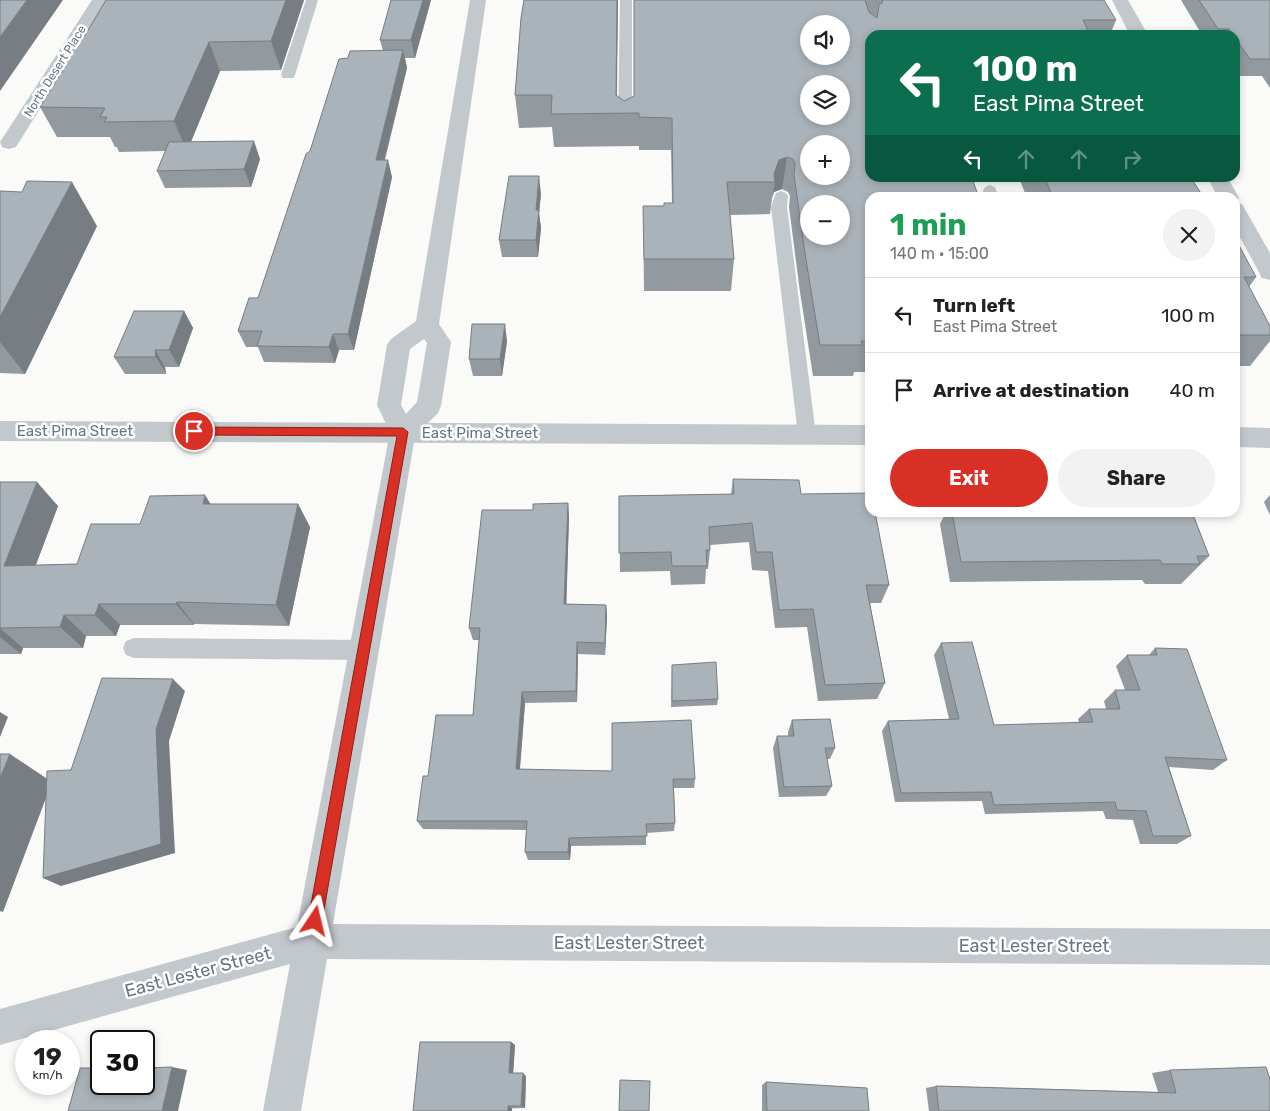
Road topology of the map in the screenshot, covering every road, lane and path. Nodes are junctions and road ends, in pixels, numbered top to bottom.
1 (100, 0) edge
2 (312, 0) edge
3 (478, 0) edge
4 (626, 0) edge
5 (1120, 0) edge
6 (1136, 30) edge
7 (288, 75) dead end
8 (625, 128) edge
9 (9, 143) dead end
10 (781, 196) dead end
11 (1240, 218) edge
12 (1270, 273) edge
13 (427, 326) junction
14 (0, 431) edge
15 (403, 432) junction
16 (808, 435) junction
17 (865, 435) edge
18 (1240, 437) edge
19 (1270, 438) edge
20 (134, 648) dead end
21 (364, 650) junction
22 (311, 941) junction
23 (1270, 947) edge
24 (0, 1027) edge
25 (282, 1111) edge

1 - 9 street, North Desert Place
2 - 7 lane
3 - 13 street
4 - 8 lane
5 - 6 street
10 - 16 lane
11 - 12 street
13 - 15 street
13 - 15 street
14 - 15 street, East Pima Street
15 - 16 street, East Pima Street
15 - 21 street
16 - 17 street, East Pima Street
18 - 19 street
20 - 21 lane
21 - 22 street
22 - 23 street, East Lester Street
22 - 24 street, East Lester Street
22 - 25 street

